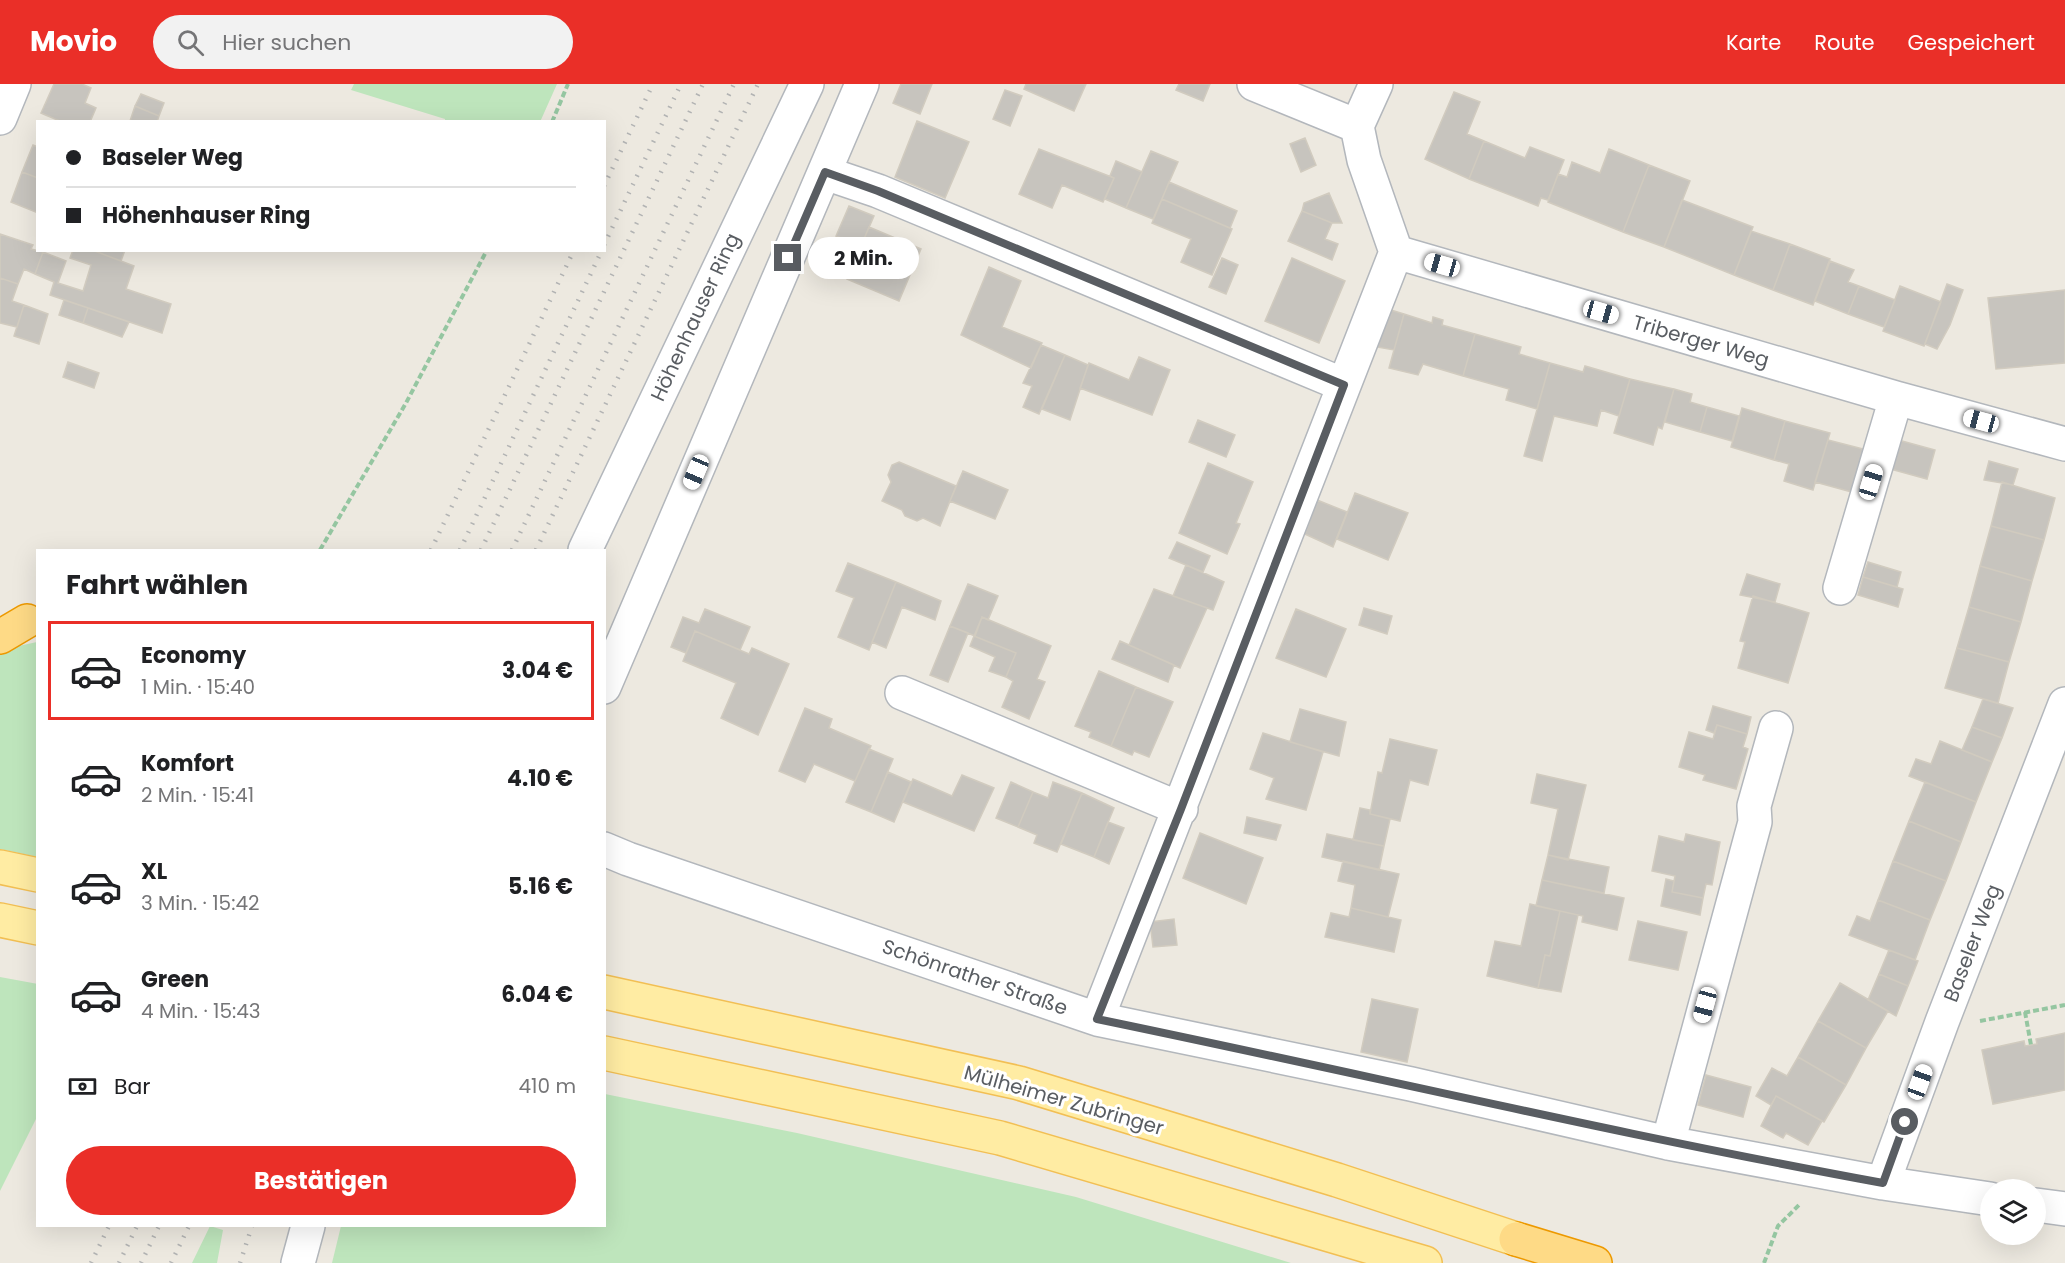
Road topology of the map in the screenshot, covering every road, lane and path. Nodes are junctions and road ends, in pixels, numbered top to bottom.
1 (14, 84) edge
2 (568, 84) edge
3 (807, 84) edge
4 (862, 84) edge
5 (1254, 84) edge
6 (1376, 84) edge
7 (0, 118) edge
8 (553, 120) edge
9 (1357, 126) junction
10 (825, 172) junction
11 (486, 252) edge
12 (1396, 252) junction
13 (1344, 385) junction
14 (1896, 398) junction
15 (2065, 444) edge
16 (321, 549) edge
17 (585, 549) edge
18 (1840, 588) dead end
19 (606, 682) edge
20 (902, 693) dead end
21 (2065, 704) edge
22 (1776, 728) dead end
23 (1181, 809) junction
24 (606, 850) edge
25 (0, 867) edge
26 (36, 875) edge
27 (0, 920) edge
28 (36, 928) edge
29 (606, 992) edge
30 (2065, 1005) edge
31 (2025, 1012) junction
32 (1097, 1019) junction
33 (1942, 1022) junction
34 (2031, 1045) dead end
35 (606, 1053) edge
36 (1668, 1143) junction
37 (1883, 1183) junction
38 (1980, 1198) edge
39 (1806, 1201) dead end
40 (2046, 1206) edge
41 (2065, 1209) edge
42 (308, 1227) edge
43 (1526, 1242) junction
44 (298, 1263) edge
45 (1425, 1263) edge
46 (1582, 1263) edge
47 (1595, 1263) edge
48 (1764, 1263) edge

1 - 7 street
2 - 8 path
3 - 17 street, Höhenhauser Ring
4 - 10 street
5 - 9 street
6 - 9 street
9 - 12 street
10 - 13 street
10 - 19 street
11 - 16 path
12 - 13 street
12 - 14 street, Triberger Weg
13 - 23 street
14 - 15 street, Triberger Weg
14 - 18 street
20 - 23 street
21 - 33 street, Baseler Weg
22 - 36 street
23 - 32 street
24 - 32 street, Schönrather Straße
25 - 26 main road
27 - 28 main road
29 - 43 main road, Mülheimer Zubringer
30 - 31 path
31 - 33 path
31 - 34 path
32 - 36 street, Schönrather Straße
33 - 37 street, Baseler Weg
35 - 45 main road
36 - 37 street, Schönrather Straße
37 - 38 street, Schönrather Straße
39 - 48 path
40 - 41 street
42 - 44 street
43 - 46 highway
43 - 47 highway

